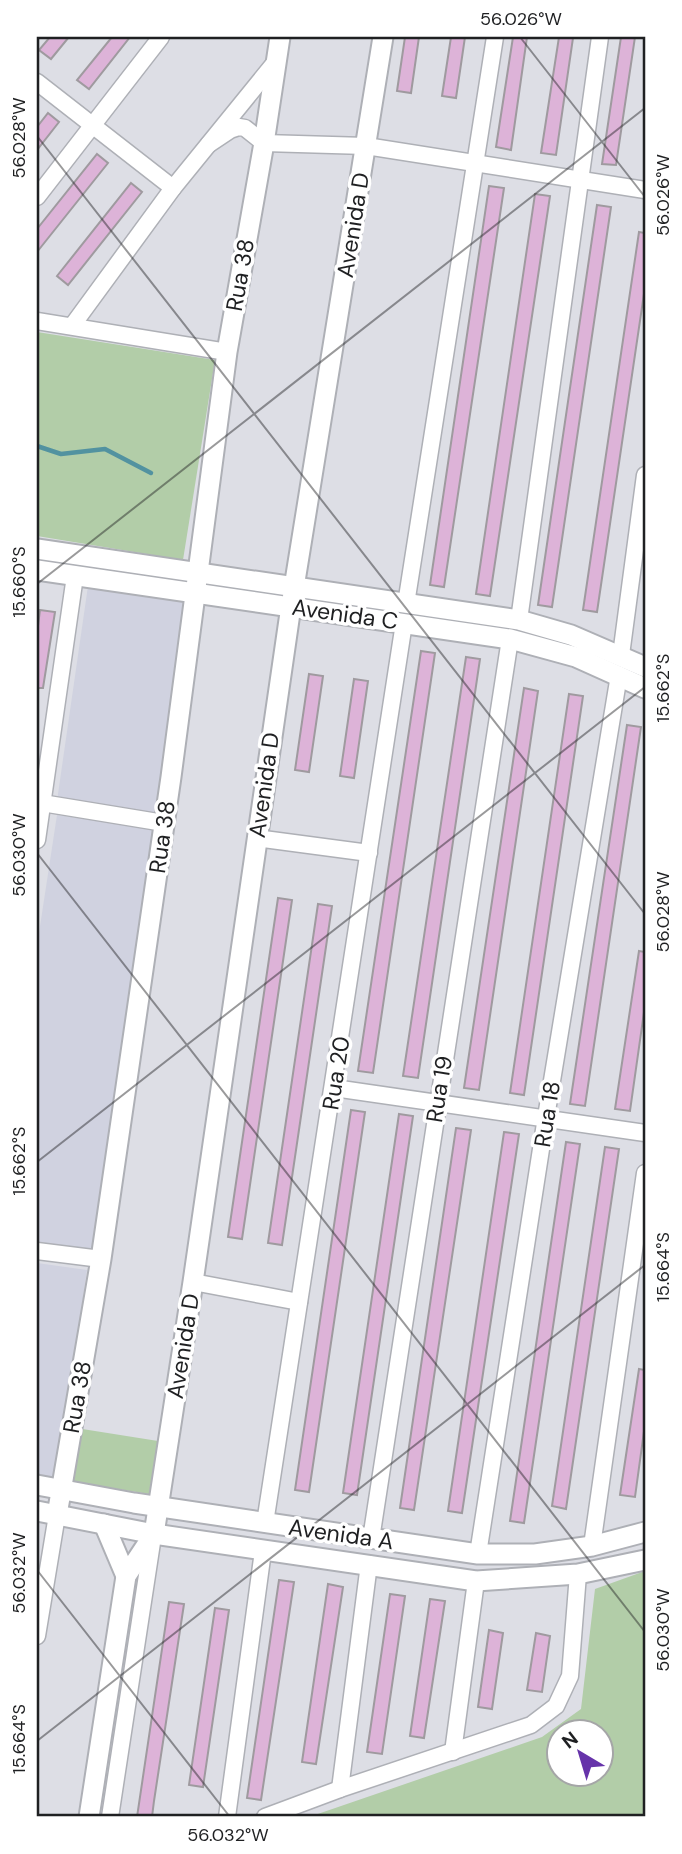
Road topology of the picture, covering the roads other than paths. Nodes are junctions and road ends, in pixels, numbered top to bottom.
1 (161, 37) edge
2 (280, 37) edge
3 (383, 37) edge
4 (495, 37) edge
5 (600, 37) edge
6 (277, 60) junction
7 (37, 82) edge
8 (92, 126) junction
9 (264, 143) junction
10 (209, 144) junction
11 (366, 146) junction
12 (476, 163) junction
13 (578, 181) junction
14 (173, 187) junction
15 (645, 190) edge
16 (37, 197) edge
17 (37, 321) edge
18 (72, 326) junction
19 (227, 352) junction
20 (645, 475) edge
21 (37, 549) edge
22 (37, 570) edge
23 (198, 573) junction
24 (75, 576) junction
25 (195, 594) junction
26 (293, 596) junction
27 (405, 613) junction
28 (519, 620) junction
29 (510, 639) junction
30 (621, 655) junction
31 (645, 667) edge
32 (619, 675) junction
33 (645, 688) edge
34 (42, 803) junction
35 (164, 823) junction
36 (257, 838) junction
37 (37, 840) edge
38 (369, 853) junction
39 (334, 1088) junction
40 (437, 1104) junction
41 (546, 1117) junction
42 (645, 1133) edge
43 (645, 1172) edge
44 (37, 1251) edge
45 (101, 1259) junction
46 (193, 1282) junction
47 (299, 1303) junction
48 (37, 1485) edge
49 (61, 1488) junction
50 (87, 1493) junction
51 (158, 1506) junction
52 (37, 1511) edge
53 (57, 1515) junction
54 (83, 1520) junction
55 (265, 1523) junction
56 (104, 1524) junction
57 (645, 1532) edge
58 (154, 1534) junction
59 (371, 1539) junction
60 (592, 1546) junction
61 (264, 1551) junction
62 (478, 1554) junction
63 (645, 1560) edge
64 (369, 1564) junction
65 (578, 1574) junction
66 (126, 1576) junction
67 (476, 1581) junction
68 (37, 1636) edge
69 (453, 1752) junction
70 (340, 1789) junction
71 (89, 1817) edge
72 (110, 1817) edge
73 (227, 1817) edge
74 (265, 1817) edge

1 - 8 street
2 - 6 street, Rua 38
3 - 11 street, Avenida D
4 - 12 street, Rua 20
5 - 13 street
6 - 9 street, Rua 38
6 - 10 street
7 - 8 street
8 - 14 street
8 - 16 street
9 - 10 street
9 - 11 street
9 - 19 street, Rua 38
10 - 14 street
11 - 12 street
11 - 26 street, Avenida D
12 - 13 street
12 - 27 street, Rua 20
13 - 15 street
13 - 28 street
14 - 18 street
17 - 18 street
18 - 19 street
19 - 23 street, Rua 38
20 - 30 street
21 - 23 street, Avenida C
22 - 24 street, Avenida C
23 - 25 street, Rua 38
23 - 26 street, Avenida C
24 - 25 street, Avenida C
24 - 34 street
25 - 26 street, Avenida C
25 - 35 street, Rua 38
26 - 27 street, Avenida C
26 - 36 street, Avenida D
27 - 28 street, Avenida C
27 - 29 street, Avenida C
27 - 38 street, Rua 20
28 - 30 street, Avenida C
29 - 32 street, Avenida C
29 - 40 street, Rua 19
30 - 31 street, Avenida C
32 - 33 street, Avenida C
32 - 41 street, Rua 18
34 - 35 street
34 - 37 street
35 - 45 street, Rua 38
36 - 38 street
36 - 46 street, Avenida D
38 - 39 street, Rua 20
39 - 40 street
39 - 47 street, Rua 20
40 - 41 street
40 - 59 street, Rua 19
41 - 42 street
41 - 62 street, Rua 18
43 - 60 street
44 - 45 street
45 - 49 street, Rua 38
46 - 47 street
46 - 51 street, Avenida D
47 - 55 street, Rua 20
48 - 49 street, Avenida A
49 - 50 street, Avenida A
49 - 53 street, Rua 38
50 - 51 street, Avenida A
50 - 54 street
51 - 55 street, Avenida A
51 - 58 street, Avenida D
52 - 53 street, Avenida A
53 - 54 street, Avenida A
53 - 68 street, Rua 38
54 - 56 street, Avenida A
55 - 59 street, Avenida A
56 - 58 street, Avenida A
56 - 66 street
57 - 60 street, Avenida A
58 - 61 street, Avenida A
58 - 66 street, Avenida D
58 - 72 street, Avenida D
59 - 62 street, Avenida A
60 - 62 street, Avenida A
61 - 64 street, Avenida A
61 - 73 street
63 - 65 street, Avenida A
64 - 67 street, Avenida A
64 - 70 street
65 - 67 street, Avenida A
65 - 69 street
66 - 71 street, Avenida D
67 - 69 street
69 - 70 street
70 - 74 street

